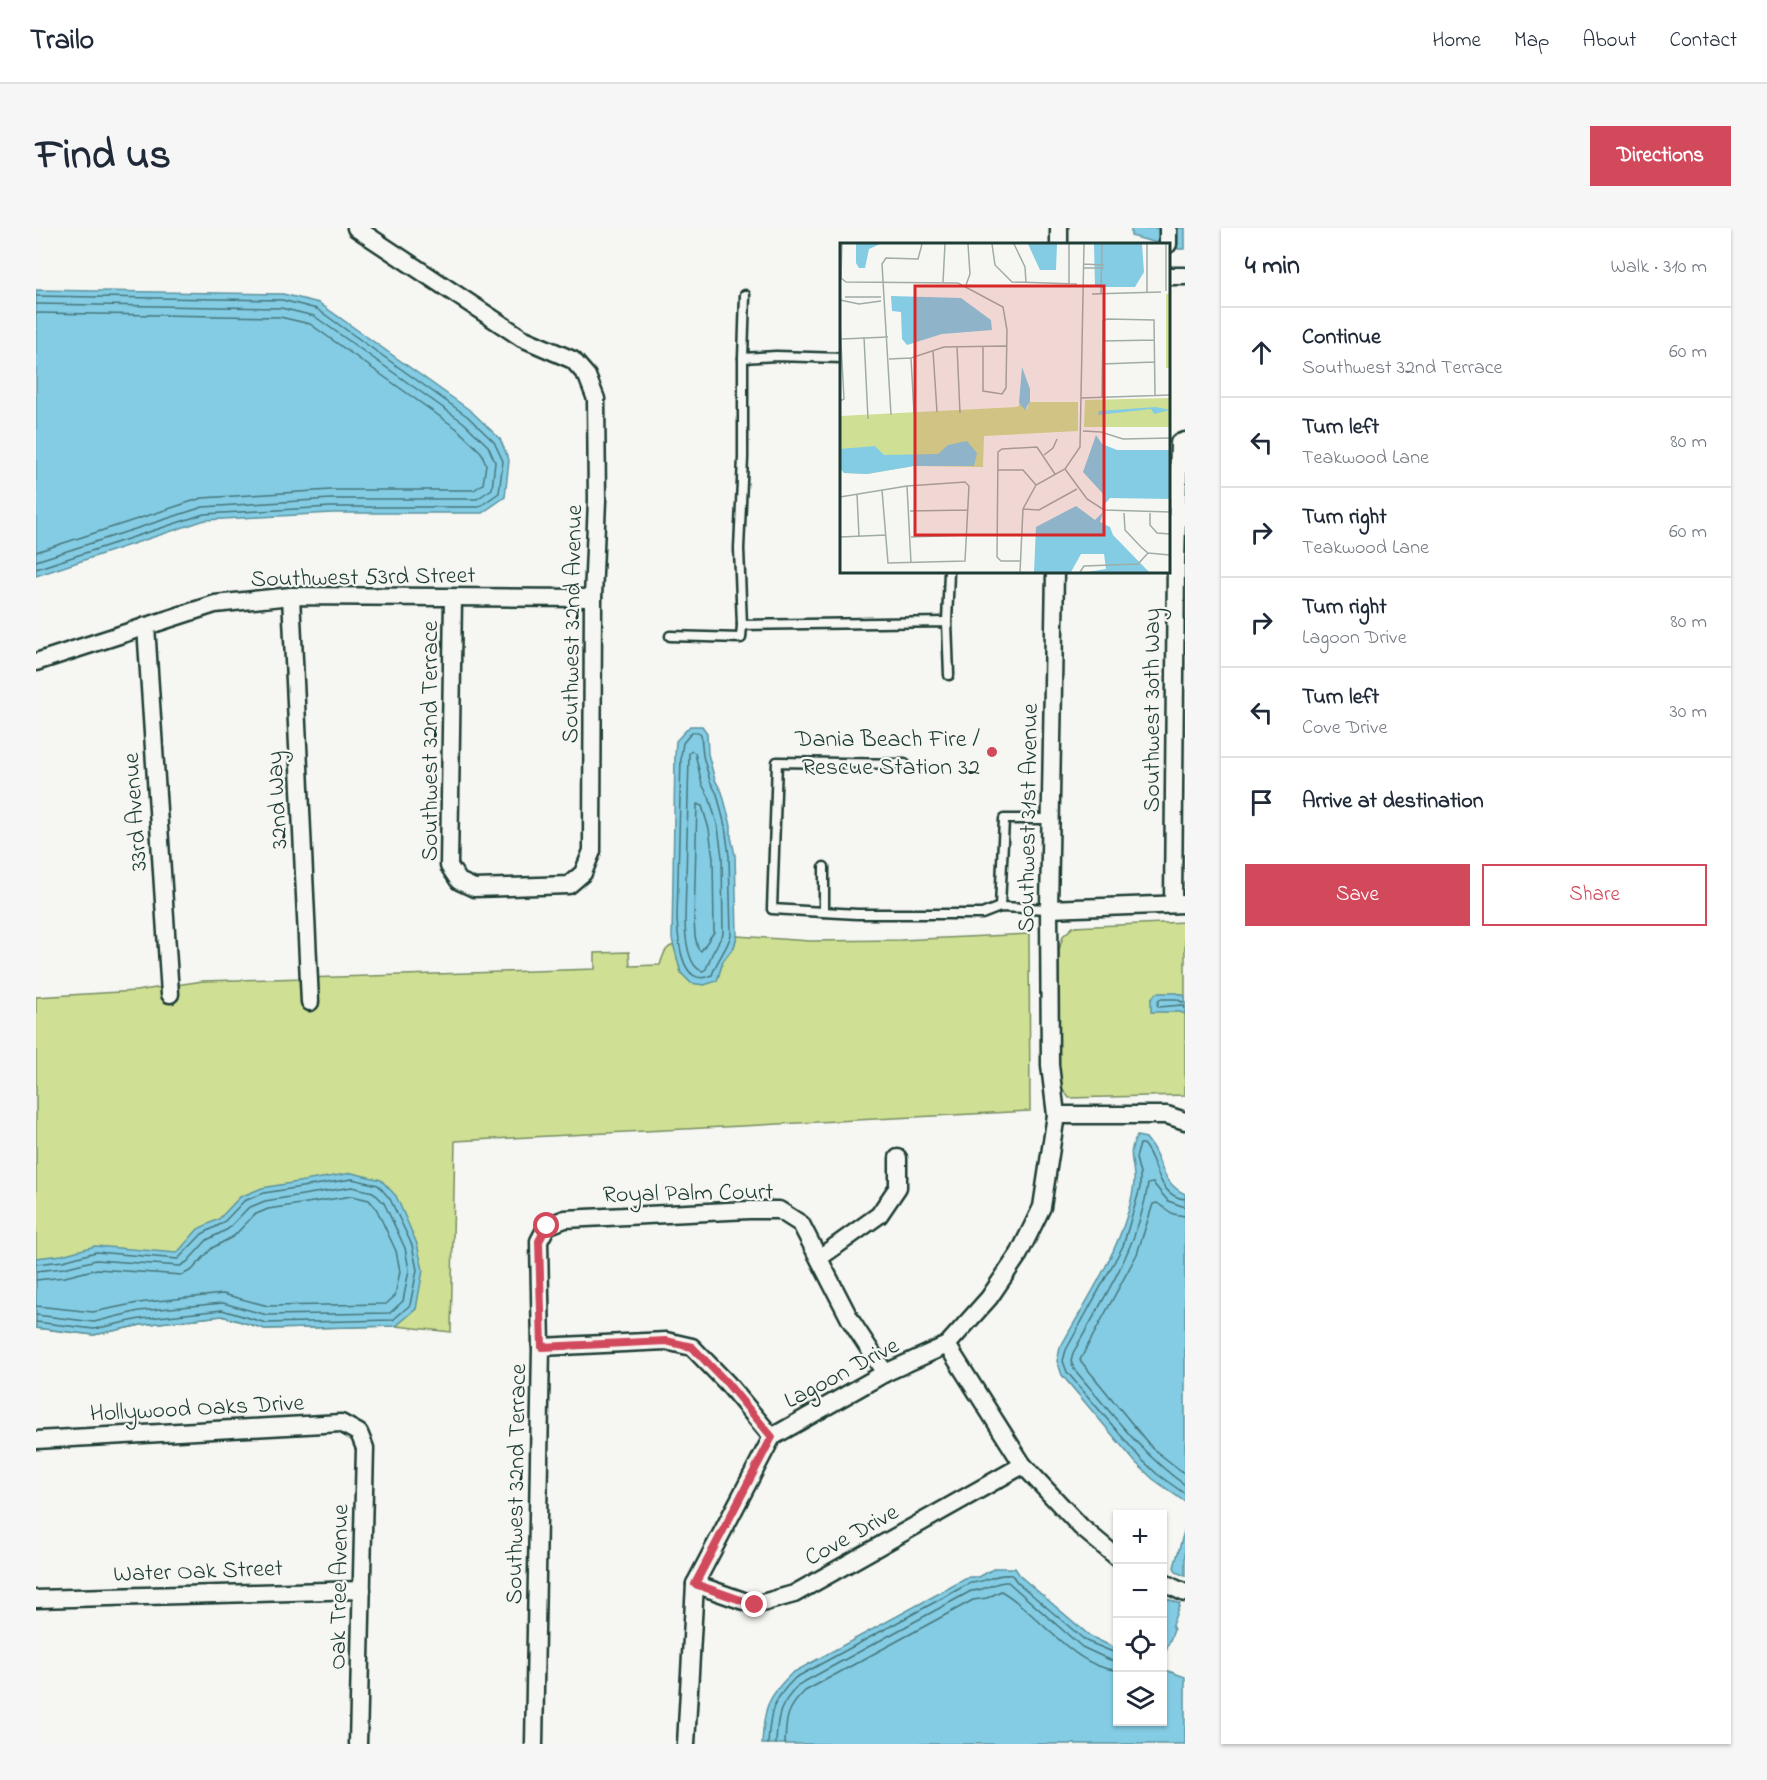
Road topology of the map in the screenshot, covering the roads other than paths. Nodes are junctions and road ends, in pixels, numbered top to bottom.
1 (356, 228) edge
2 (745, 294) dead end
3 (744, 358) junction
4 (840, 358) edge
5 (1182, 442) edge
6 (1180, 562) edge
7 (949, 573) edge
8 (1055, 573) edge
9 (291, 596) junction
10 (593, 597) junction
11 (453, 598) junction
12 (947, 622) junction
13 (742, 625) junction
14 (146, 626) junction
15 (670, 636) dead end
16 (36, 662) edge
17 (949, 675) dead end
18 (1180, 703) edge
19 (905, 764) dead end
20 (1050, 819) junction
21 (824, 867) dead end
22 (459, 881) joint
23 (1179, 904) edge
24 (1000, 907) junction
25 (1049, 909) junction
26 (824, 912) junction
27 (170, 994) dead end
28 (310, 1002) dead end
29 (1050, 1065) joint
30 (1056, 1115) junction
31 (1185, 1121) edge
32 (898, 1158) dead end
33 (547, 1226) joint
34 (819, 1258) junction
35 (947, 1346) junction
36 (542, 1347) junction
37 (885, 1373) junction
38 (359, 1433) joint
39 (772, 1437) junction
40 (36, 1440) edge
41 (1023, 1466) junction
42 (1113, 1554) edge
43 (695, 1584) junction
44 (1167, 1584) edge
45 (362, 1590) junction
46 (1185, 1593) edge
47 (36, 1599) edge
48 (358, 1744) edge
49 (534, 1744) edge
50 (686, 1744) edge

1 - 10 street, Southwest 32nd Avenue
2 - 3 lane
3 - 4 lane
3 - 13 lane
5 - 6 street, Southwest 30th Way
6 - 18 street, Southwest 30th Way
7 - 12 lane
8 - 20 street, Southwest 31st Avenue
9 - 11 street, Southwest 53rd Street
9 - 14 street, Southwest 53rd Street
9 - 28 street, 32nd Way
10 - 11 street, Southwest 53rd Street
10 - 22 street, Southwest 32nd Avenue
11 - 22 street, Southwest 32nd Terrace
12 - 13 lane
12 - 17 lane
13 - 15 lane
14 - 16 street, Southwest 53rd Street
14 - 27 street, 33rd Avenue
18 - 23 street, Southwest 30th Way
19 - 26 lane
20 - 24 lane
20 - 25 street, Southwest 31st Avenue
21 - 26 lane
23 - 25 street
24 - 25 lane
24 - 26 lane
25 - 29 street, Southwest 31st Avenue
29 - 30 street, Lagoon Drive
30 - 31 street
30 - 35 street, Lagoon Drive
32 - 34 street
33 - 34 street, Royal Palm Court
33 - 36 street, Southwest 32nd Terrace
34 - 37 street, Royal Palm Court
35 - 37 street, Lagoon Drive
35 - 41 street
36 - 39 street
36 - 49 street, Southwest 32nd Terrace
37 - 39 street, Lagoon Drive
38 - 40 street, Hollywood Oaks Drive
38 - 45 street, Oak Tree Avenue
39 - 43 street, Lagoon Drive
41 - 42 street
41 - 43 street, Cove Drive
43 - 50 street, Lagoon Drive
44 - 46 street
45 - 47 street, Water Oak Street
45 - 48 street, Oak Tree Avenue

